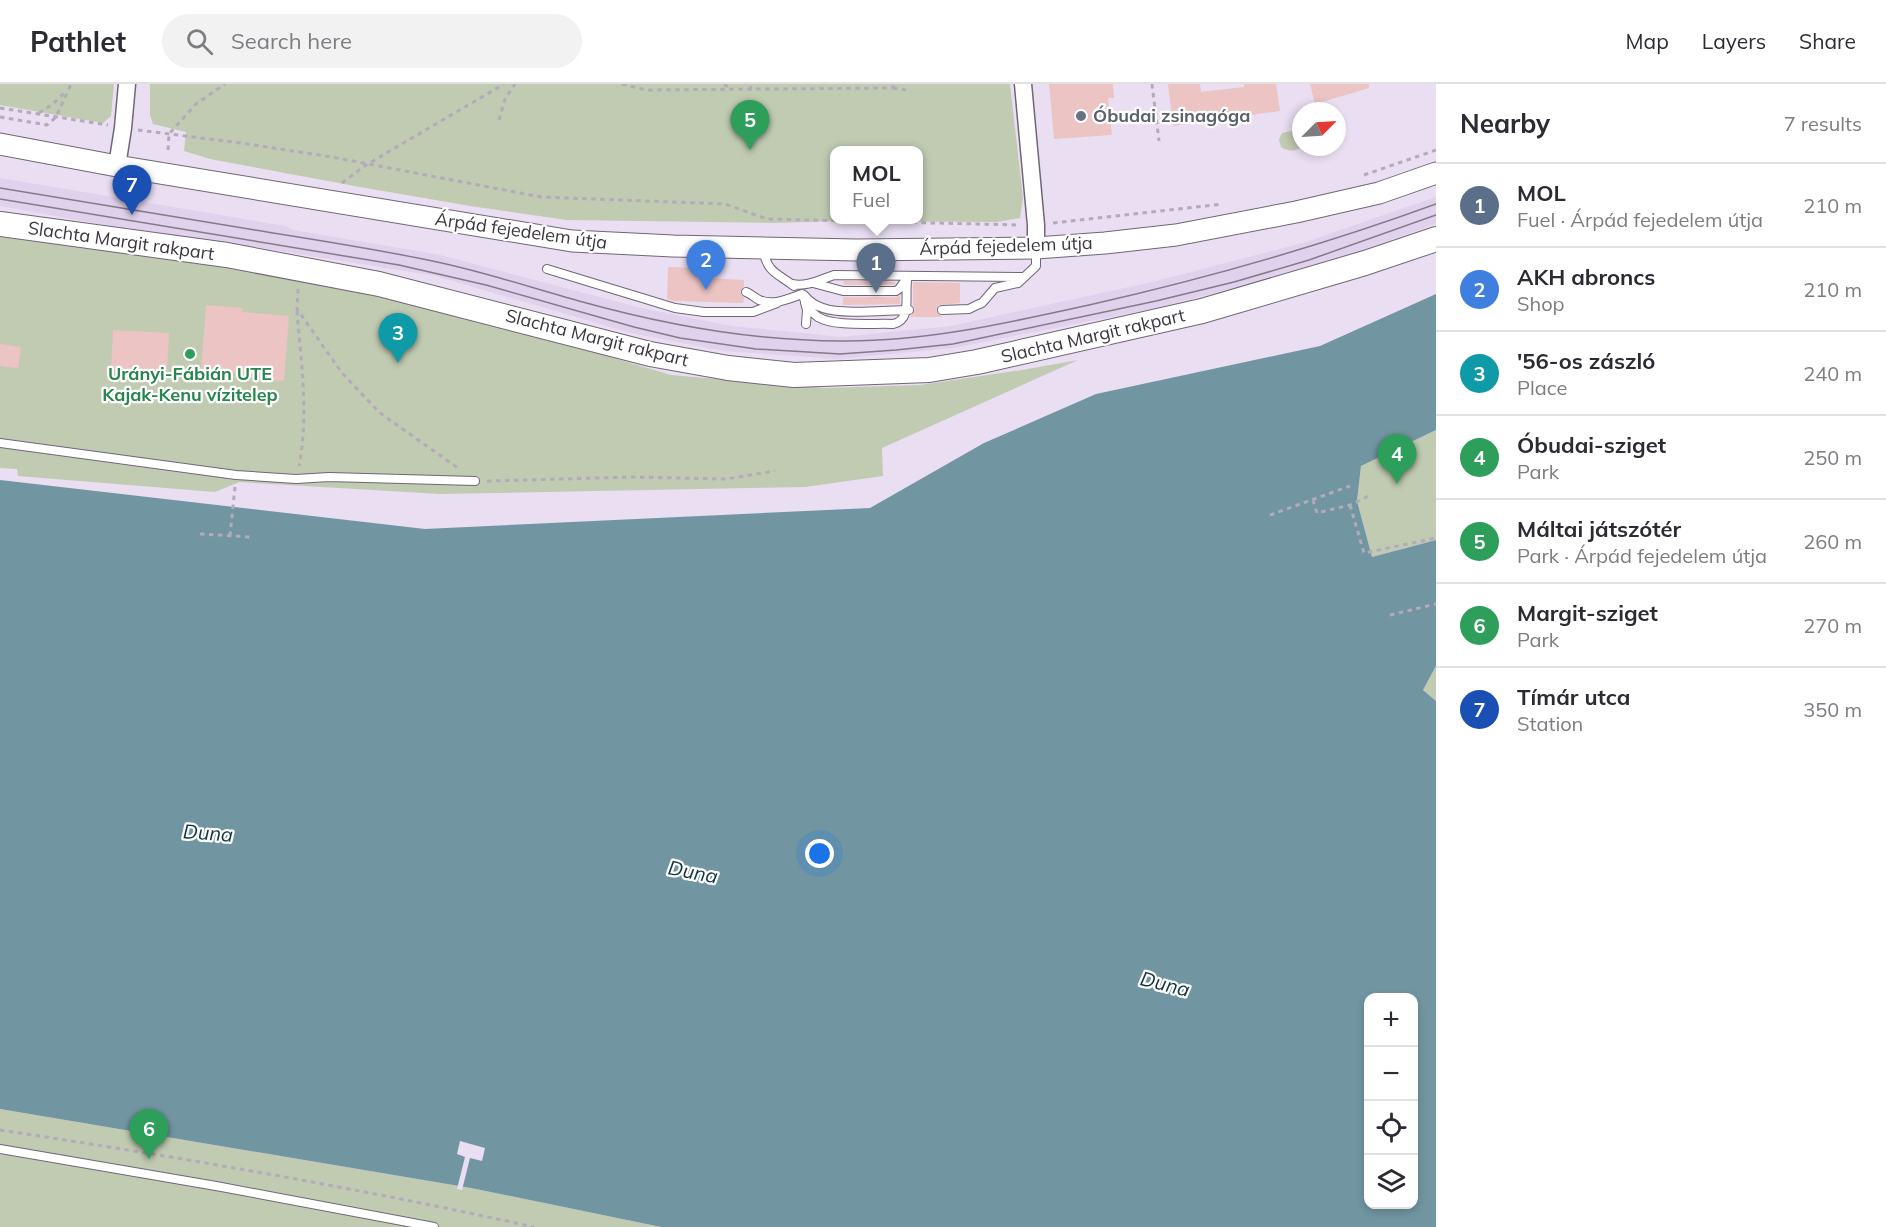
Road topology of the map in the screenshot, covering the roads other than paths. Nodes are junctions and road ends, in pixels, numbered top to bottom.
1 (127, 84) edge
2 (1023, 84) edge
3 (0, 144) edge
4 (117, 166) junction
5 (1436, 173) edge
6 (0, 224) edge
7 (1436, 239) edge
8 (762, 247) junction
9 (1036, 248) junction
10 (547, 269) dead end
11 (908, 276) junction
12 (1023, 277) junction
13 (813, 283) junction
14 (792, 284) junction
15 (746, 292) dead end
16 (804, 298) junction
17 (777, 303) junction
18 (908, 310) junction
19 (942, 310) dead end
20 (806, 324) dead end
21 (0, 443) edge
22 (475, 481) road end
23 (0, 1149) edge
24 (434, 1227) edge

1 - 4 street
2 - 9 street
3 - 4 street, Árpád fejedelem útja
4 - 8 street, Árpád fejedelem útja
5 - 9 street, Árpád fejedelem útja
6 - 7 main road, Slachta Margit rakpart
8 - 9 street, Árpád fejedelem útja
8 - 14 lane
9 - 12 lane
10 - 17 lane
11 - 12 lane
11 - 13 lane
11 - 13 lane
11 - 18 lane
12 - 19 lane
13 - 14 lane
14 - 16 lane
15 - 17 lane
16 - 17 lane
16 - 18 lane
16 - 18 lane
16 - 20 lane
21 - 22 lane
23 - 24 lane

